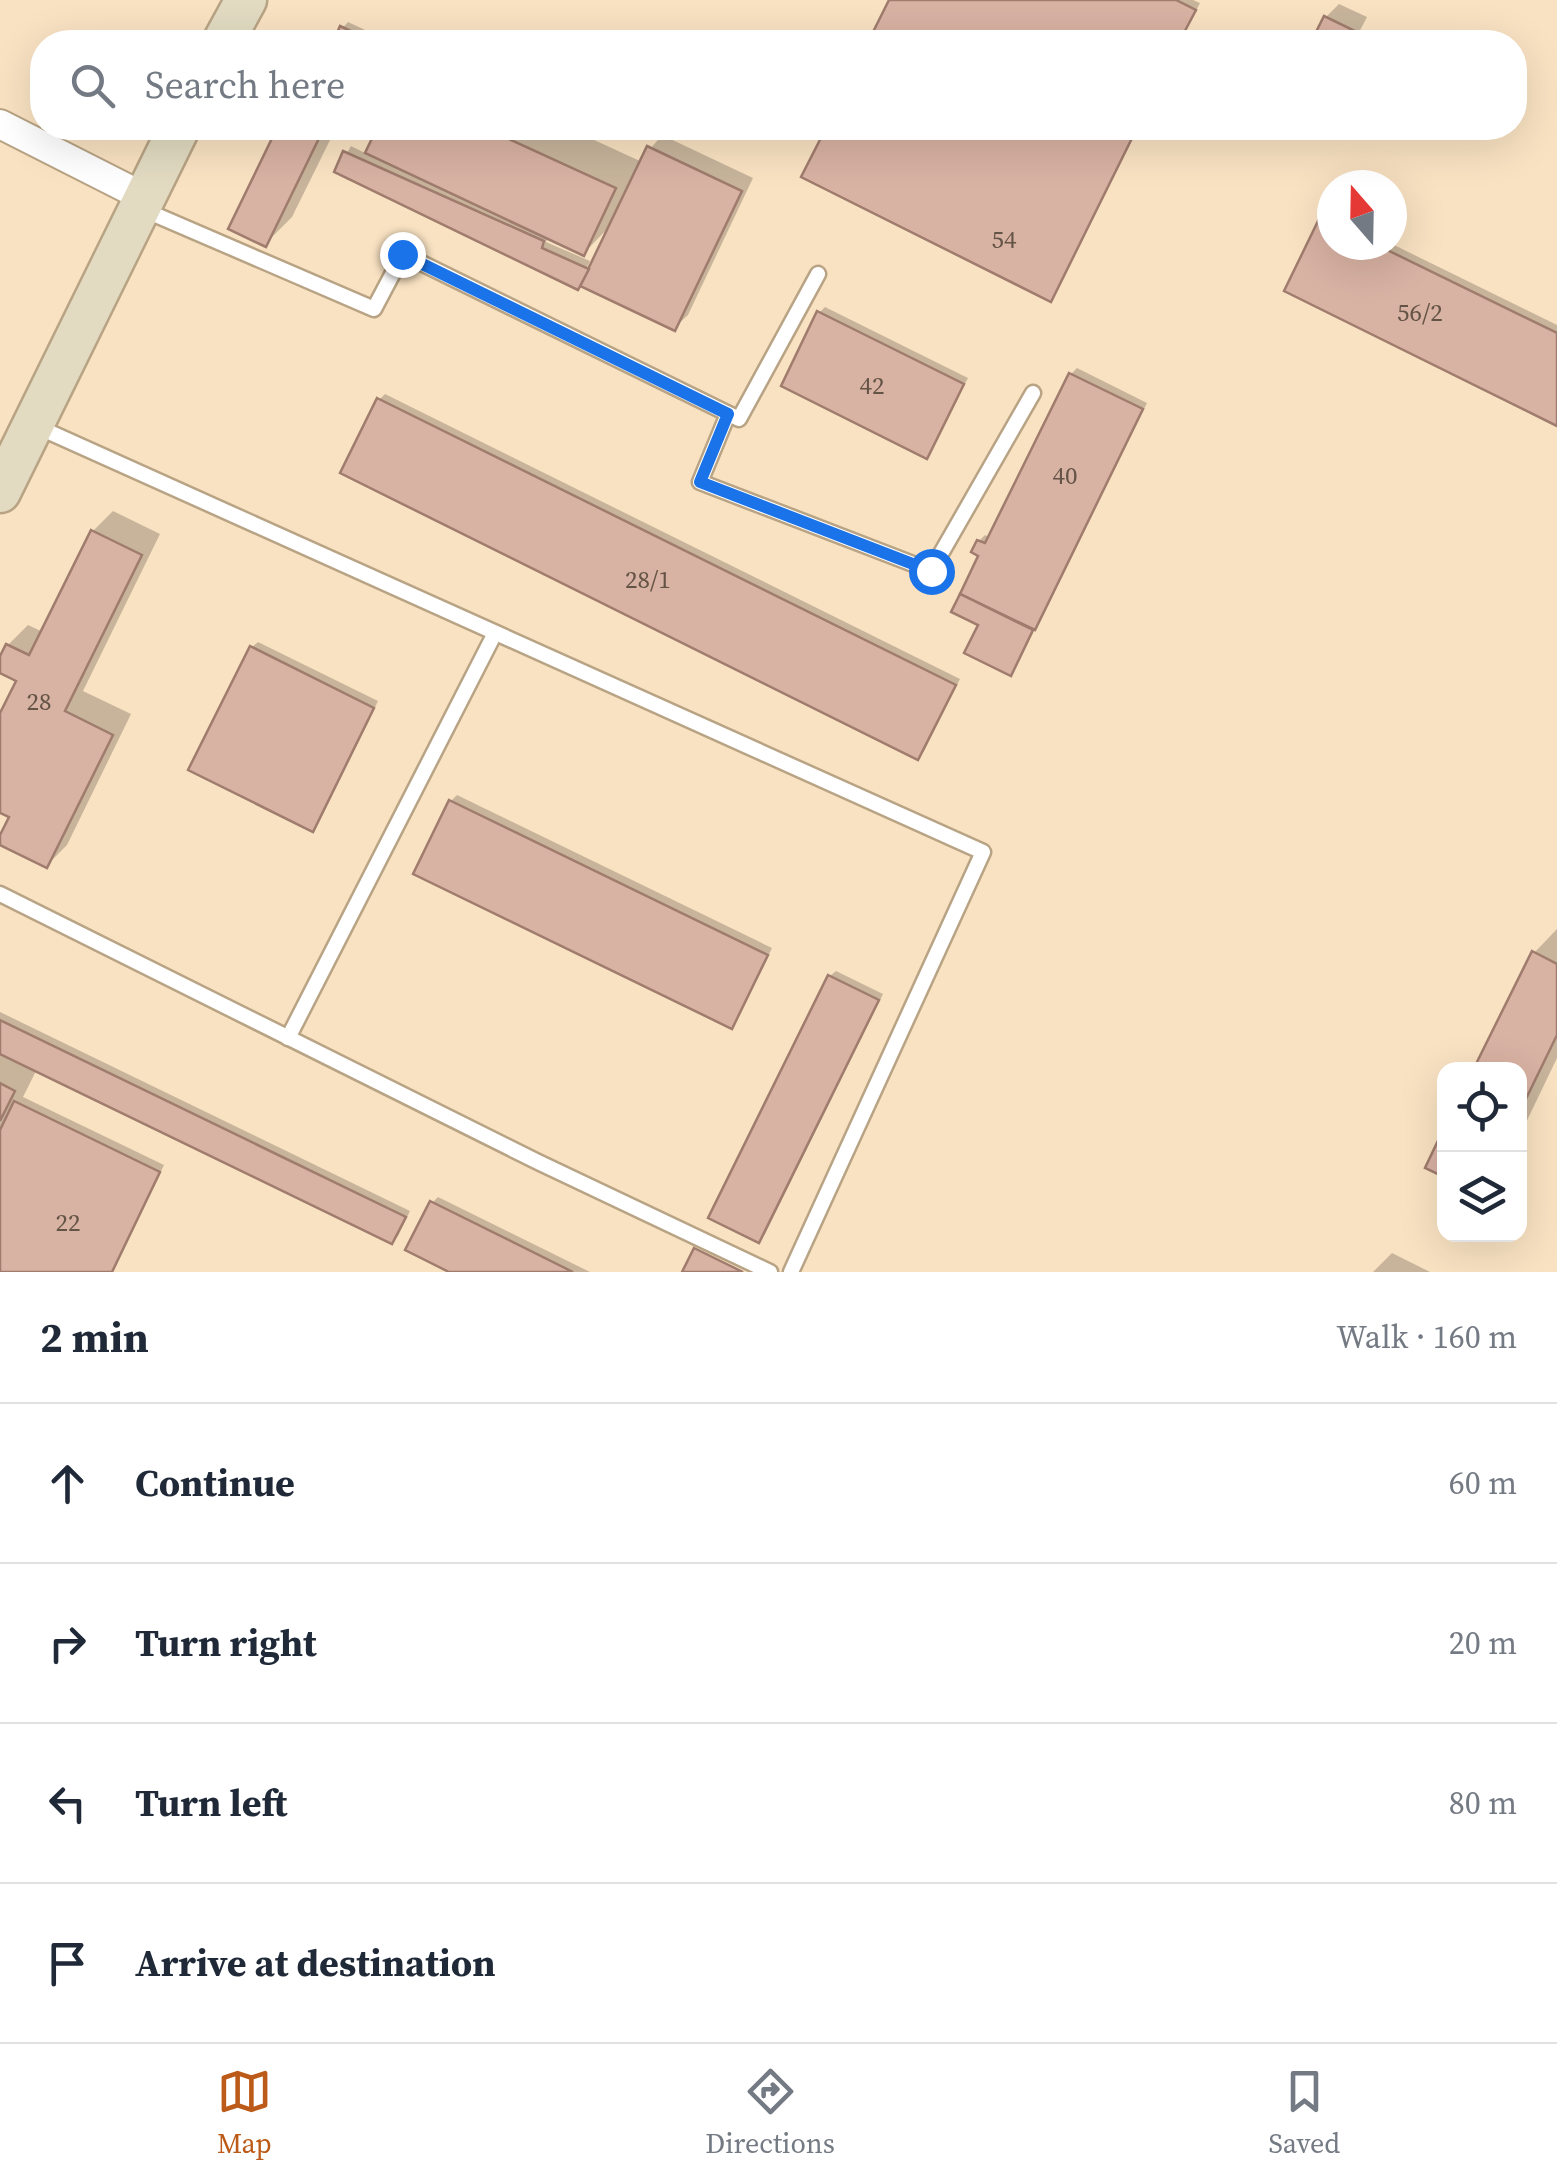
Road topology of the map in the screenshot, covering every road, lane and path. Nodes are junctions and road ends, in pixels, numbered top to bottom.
1 (246, 0) edge
2 (230, 30) edge
3 (0, 124) edge
4 (172, 140) edge
5 (140, 202) junction
6 (818, 274) dead end
7 (1033, 394) dead end
8 (728, 414) junction
9 (32, 424) junction
10 (0, 492) edge
11 (495, 632) junction
12 (0, 894) edge
13 (288, 1038) junction
14 (770, 1272) edge
15 (790, 1272) edge

1 - 2 street
3 - 5 street
4 - 5 street
5 - 8 lane
5 - 9 street
6 - 8 lane
7 - 8 lane
9 - 10 street
9 - 11 lane
11 - 13 lane
11 - 15 lane
12 - 13 lane
13 - 14 lane

